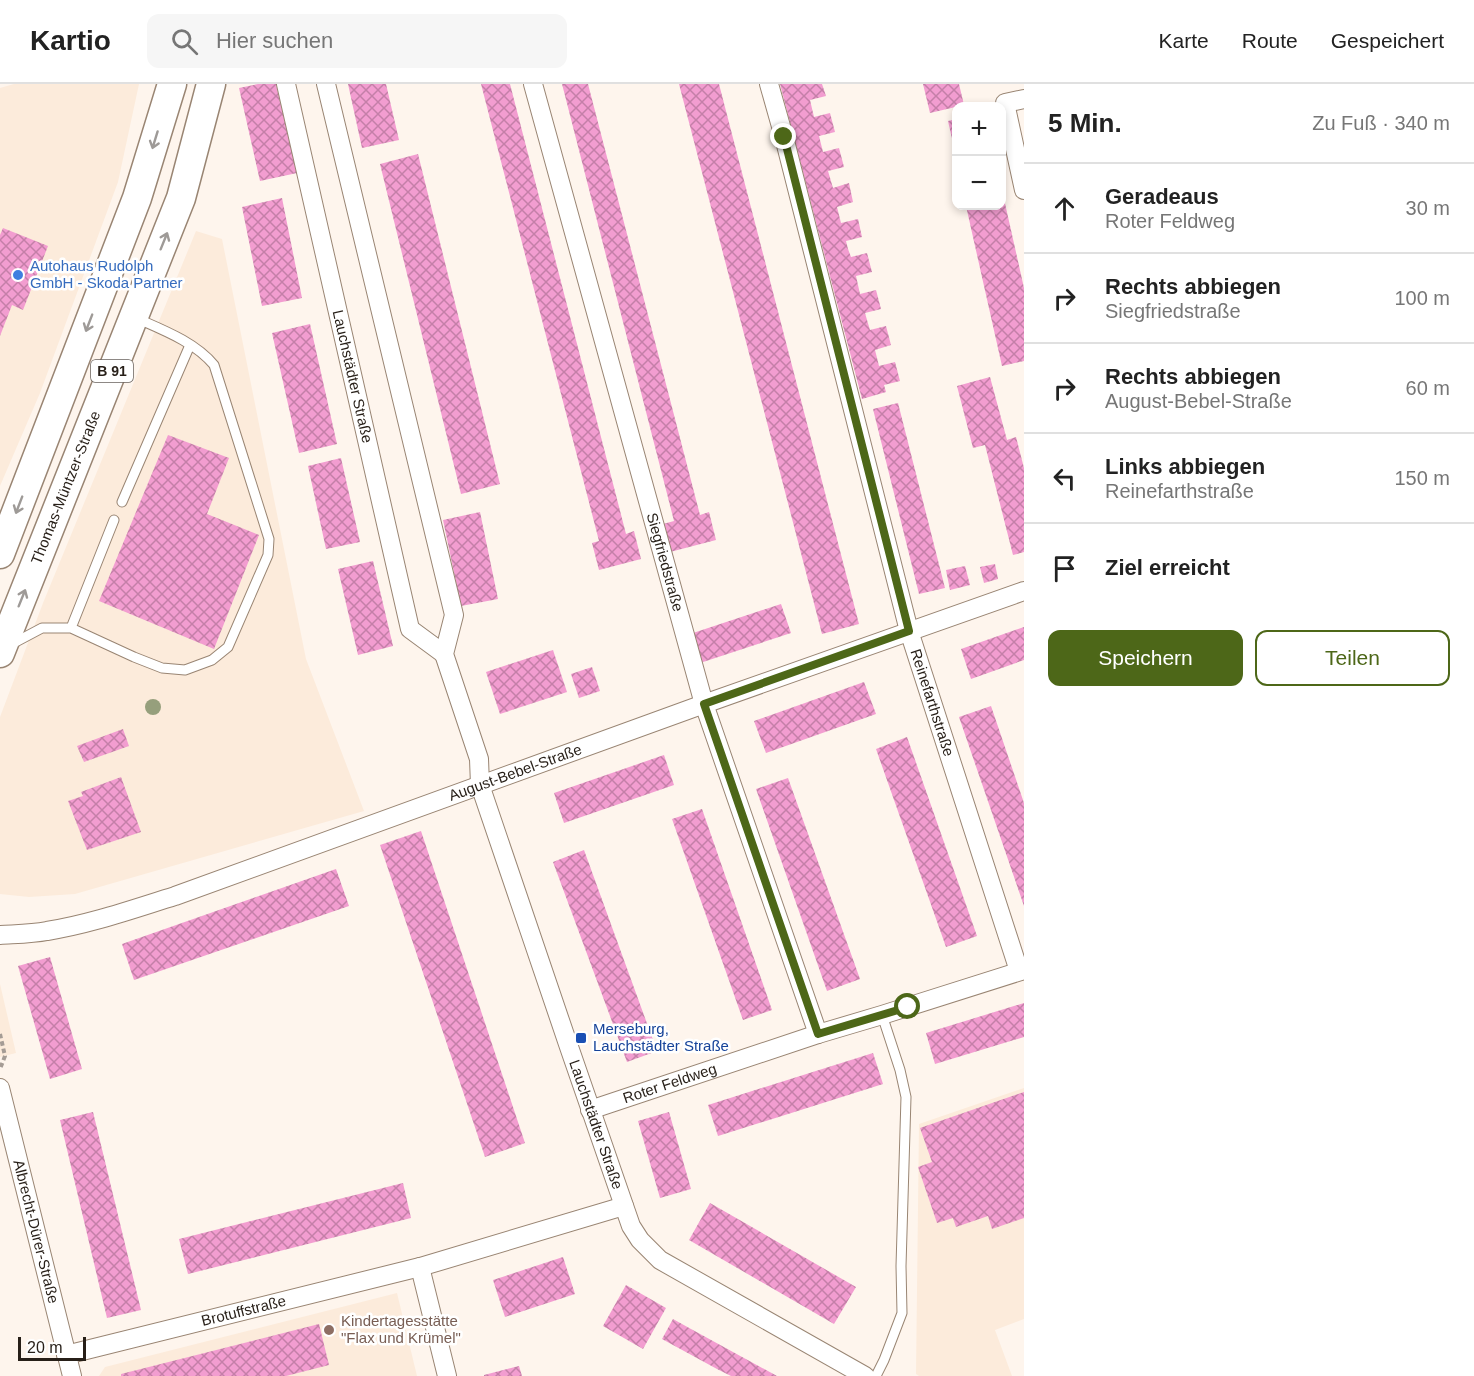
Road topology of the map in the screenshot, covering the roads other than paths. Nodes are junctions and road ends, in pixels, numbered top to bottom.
1 (172, 84) edge
2 (211, 84) edge
3 (286, 84) edge
4 (326, 84) edge
5 (533, 84) edge
6 (769, 84) edge
7 (1024, 99) edge
8 (1024, 190) edge
9 (134, 317) junction
10 (190, 345) junction
11 (122, 502) dead end
12 (114, 520) dead end
13 (0, 554) edge
14 (1024, 591) edge
15 (71, 628) junction
16 (909, 631) junction
17 (2, 648) edge
18 (444, 654) junction
19 (704, 704) junction
20 (480, 785) junction
21 (0, 935) edge
22 (1021, 971) edge
23 (882, 1016) junction
24 (818, 1034) junction
25 (0, 1088) edge
26 (590, 1110) junction
27 (624, 1206) junction
28 (420, 1267) junction
29 (66, 1355) junction
30 (72, 1376) edge
31 (447, 1376) edge
32 (865, 1376) edge
33 (876, 1376) edge

1 -> 13 main road, B 91
9 -> 2 main road, Thomas-Müntzer-Straße / B 91
3 - 18 street, Lauchstädter Straße
4 - 18 street
5 - 19 street, Siegfriedstraße
6 - 16 street, Reinefarthstraße
7 - 8 street
9 - 10 lane
17 -> 9 main road, Thomas-Müntzer-Straße / B 91
10 - 11 lane
10 - 15 lane
12 - 15 lane
14 - 16 street, August-Bebel-Straße
15 - 17 lane
16 - 19 street, August-Bebel-Straße
16 - 22 street, Reinefarthstraße
18 - 20 street, Lauchstädter Straße
19 - 20 street, August-Bebel-Straße
19 - 24 street, Siegfriedstraße
20 - 21 street, August-Bebel-Straße
20 - 26 street, Lauchstädter Straße
22 - 23 street, Roter Feldweg
23 - 24 street, Roter Feldweg
23 - 33 lane
24 - 26 street, Roter Feldweg
25 - 29 street, Albrecht-Dürer-Straße
26 - 27 street, Lauchstädter Straße
27 - 28 street, Brotuffstraße
27 - 32 street, Lauchstädter Straße
28 - 29 street, Brotuffstraße
28 - 31 street
29 - 30 street, Albrecht-Dürer-Straße

